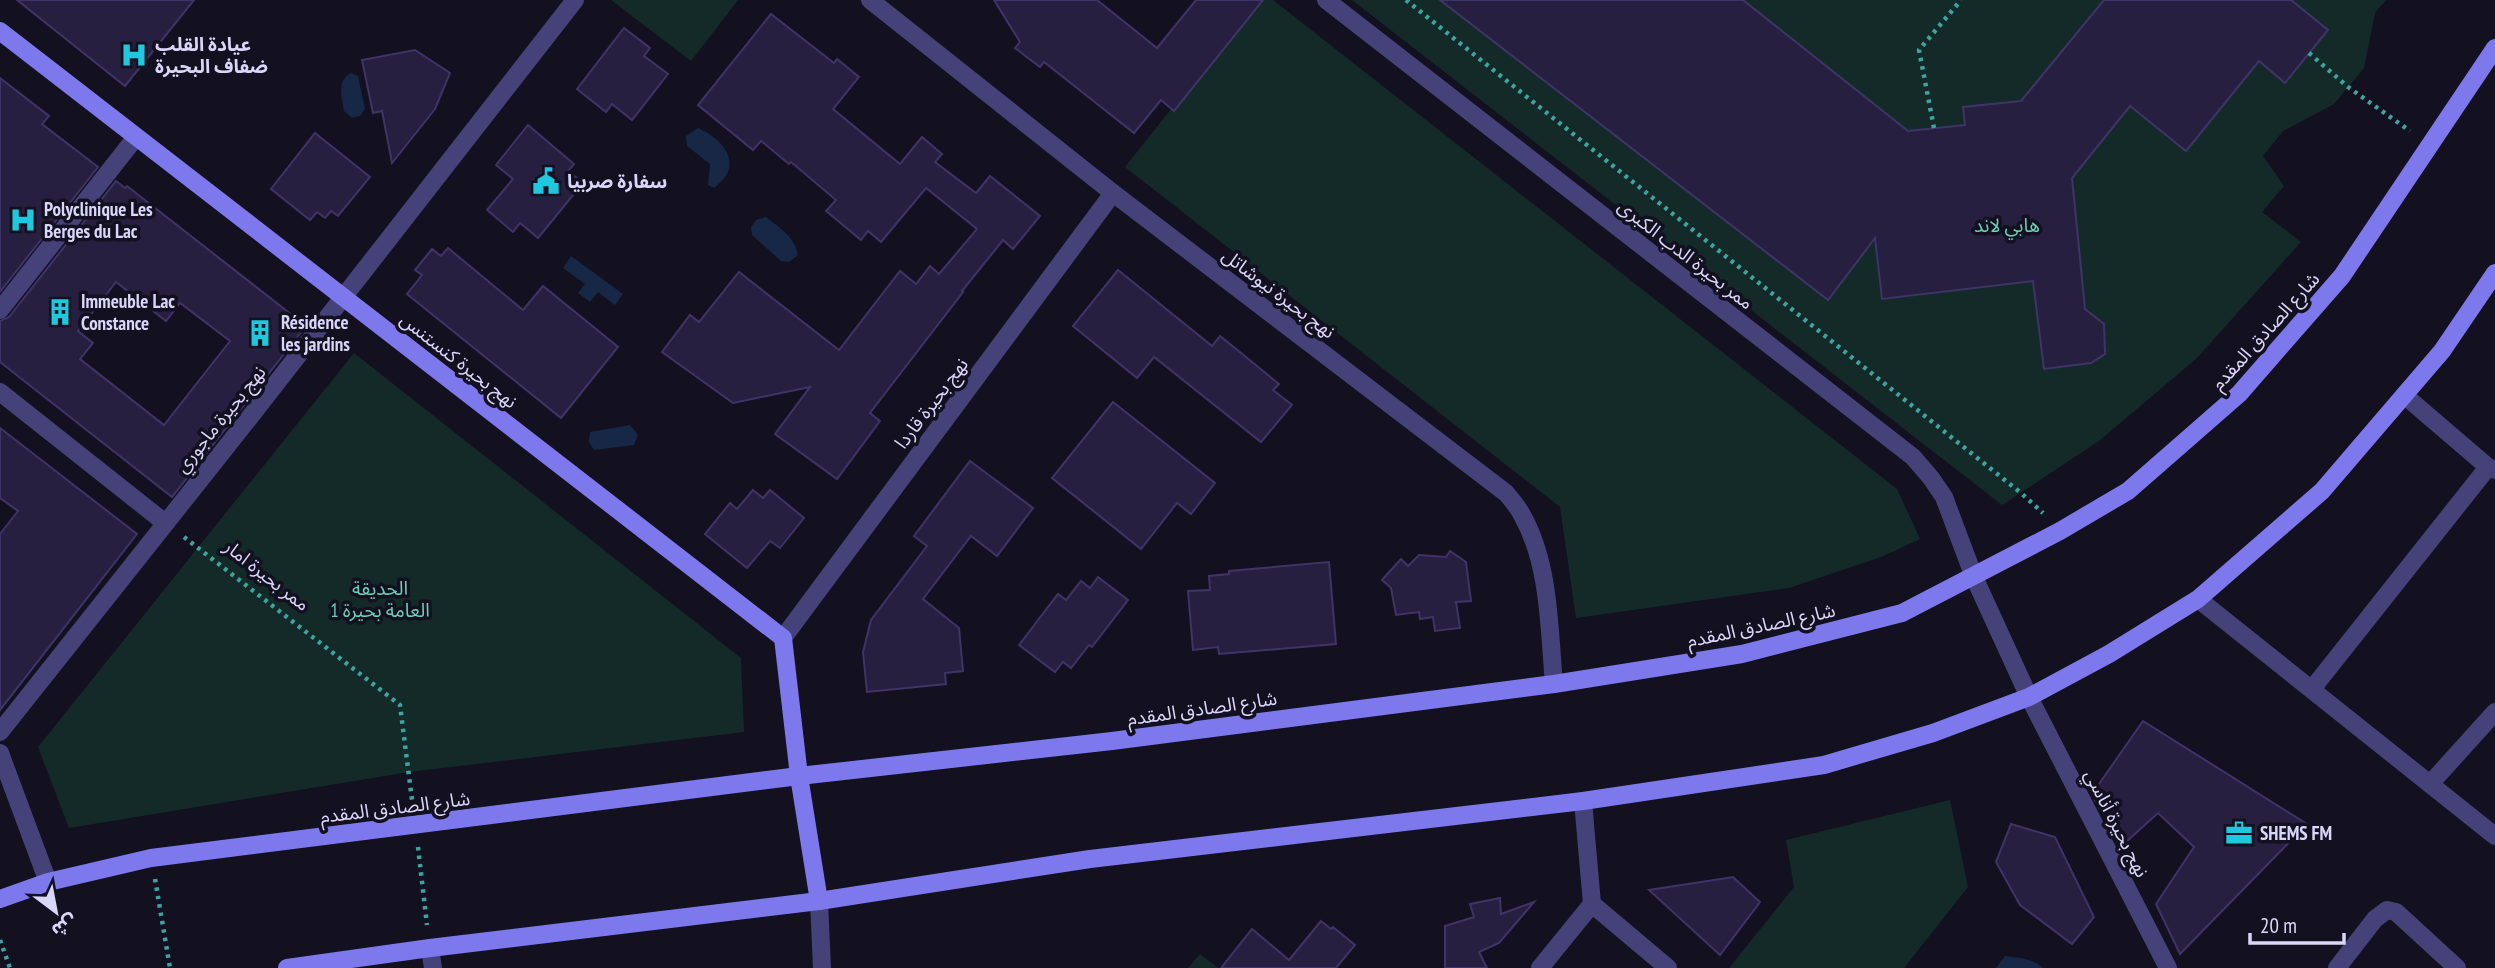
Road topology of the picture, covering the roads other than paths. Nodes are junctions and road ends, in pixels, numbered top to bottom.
1 (575, 0) edge
2 (870, 0) edge
3 (1326, 0) edge
4 (0, 31) edge
5 (2495, 48) edge
6 (136, 137) junction
7 (1113, 193) junction
8 (2495, 273) edge
9 (343, 296) junction
10 (0, 310) edge
11 (0, 392) edge
12 (2404, 395) junction
13 (2492, 469) edge
14 (164, 522) junction
15 (1974, 577) junction
16 (2198, 598) junction
17 (783, 638) junction
18 (1554, 684) junction
19 (2312, 689) junction
20 (2029, 697) junction
21 (2495, 712) edge
22 (0, 732) edge
23 (0, 753) edge
24 (799, 776) junction
25 (2430, 784) junction
26 (1583, 801) junction
27 (2495, 836) edge
28 (48, 882) junction
29 (0, 899) edge
30 (819, 901) junction
31 (1592, 904) junction
32 (430, 948) junction
33 (287, 968) edge
34 (433, 968) edge
35 (822, 968) edge
36 (1540, 968) edge
37 (1668, 968) edge
38 (2168, 968) edge
39 (2337, 968) edge
40 (2457, 968) edge

1 - 9 street, نهج بحيرة ماجوري
2 - 7 street, نهج بحيرة نيوشاتل
3 - 15 street, ممر بحيرة الدب الكبرى
4 - 6 main road, نهج بحيرة كنستنس
5 - 15 main road, شارع الصادق المقدم
6 - 9 main road, نهج بحيرة كنستنس
6 - 10 street
7 - 17 street, نهج بحيرة قاردا
7 - 18 street, نهج بحيرة نيوشاتل
8 - 12 main road
9 - 14 street, نهج بحيرة ماجوري
9 - 17 main road, نهج بحيرة كنستنس
11 - 14 street
12 - 13 street
12 - 16 main road
13 - 19 street
14 - 22 street, نهج بحيرة ماجوري
15 - 18 main road, شارع الصادق المقدم
15 - 20 street, ممر بحيرة الدب الكبرى
16 - 19 street
16 - 20 main road
17 - 24 main road
18 - 24 main road, شارع الصادق المقدم
19 - 25 street
20 - 26 main road
20 - 38 street, نهج بحيرة أناسي
21 - 25 street
23 - 28 street
24 - 28 main road, شارع الصادق المقدم
24 - 30 main road
25 - 27 street
26 - 30 main road
26 - 31 street
28 - 29 main road, شارع الصادق المقدم
30 - 32 main road
30 - 35 street
31 - 36 street
31 - 37 street
32 - 33 main road
32 - 34 street
39 - 40 street

